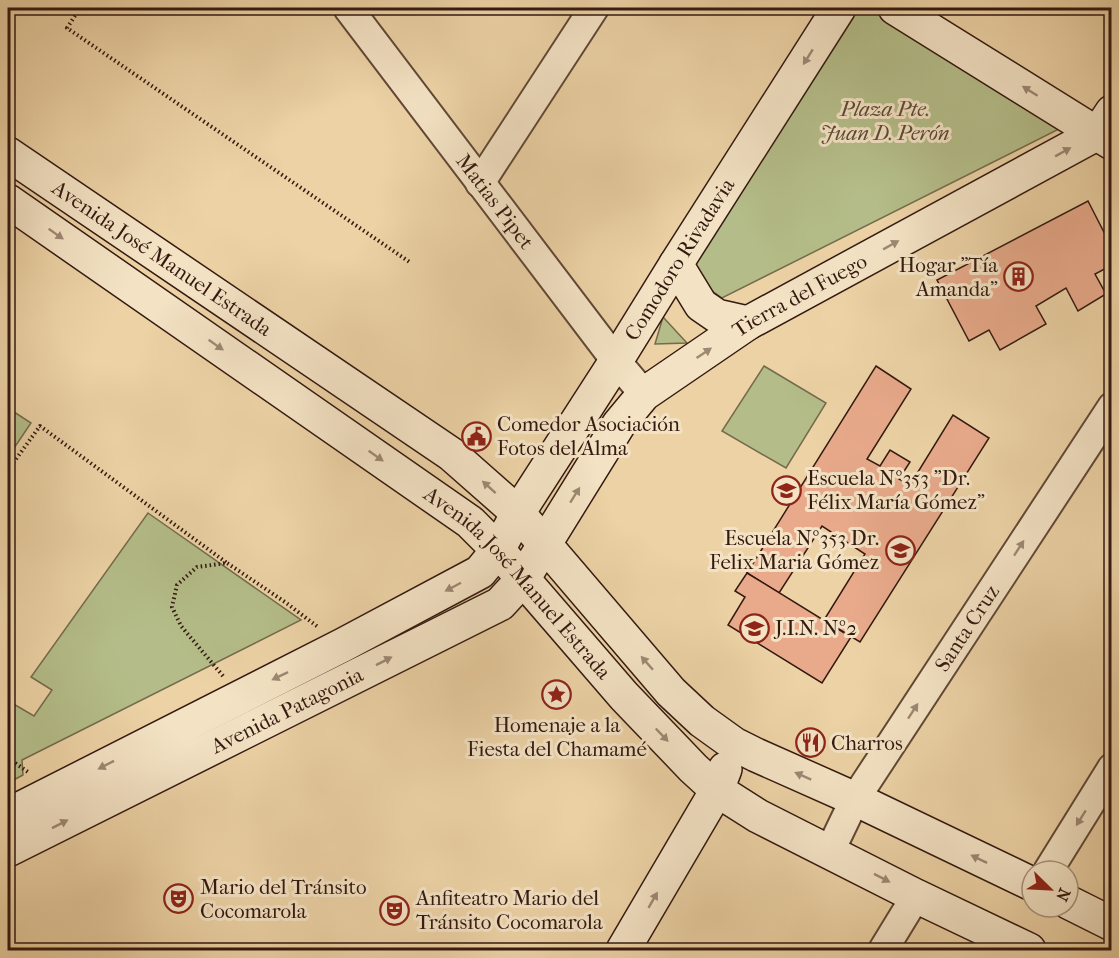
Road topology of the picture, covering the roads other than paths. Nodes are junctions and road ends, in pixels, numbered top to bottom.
1 (350, 8) edge
2 (594, 8) edge
3 (839, 8) edge
4 (896, 8) edge
5 (1107, 129) edge
6 (8, 154) edge
7 (480, 183) junction
8 (8, 201) edge
9 (676, 264) junction
10 (748, 323) junction
11 (616, 361) junction
12 (644, 394) junction
13 (1112, 407) edge
14 (518, 513) junction
15 (544, 544) junction
16 (498, 550) junction
17 (523, 579) junction
18 (734, 744) junction
19 (1112, 768) edge
20 (717, 790) junction
21 (855, 799) junction
22 (8, 815) edge
23 (8, 850) edge
24 (830, 852) junction
25 (1055, 859) edge
26 (1020, 878) edge
27 (916, 896) junction
28 (1080, 908) edge
29 (1112, 924) edge
30 (623, 951) edge
31 (883, 951) edge
32 (1029, 951) edge

1 - 7 street, Matias Pipet
2 - 7 street
3 -> 9 main road, Comodoro Rivadavia
5 -> 4 main road
10 -> 5 main road, Tierra del Fuego
14 -> 6 main road, Avenida José Manuel Estrada
7 - 11 street, Matias Pipet
8 -> 16 main road, Avenida José Manuel Estrada
9 - 10 main road
9 - 11 main road, Comodoro Rivadavia
12 -> 10 main road, Tierra del Fuego
11 - 12 street, Matias Pipet
11 - 14 main road, Comodoro Rivadavia
15 -> 12 main road, Tierra del Fuego
21 -> 13 street, Santa Cruz
14 - 15 main road, Avenida José Manuel Estrada
14 - 16 main road, Avenida Patagonia
15 - 17 main road, Avenida Patagonia
18 -> 15 main road, Avenida José Manuel Estrada
16 - 17 main road, Avenida José Manuel Estrada
16 -> 22 main road, Avenida Patagonia
17 -> 20 main road, Avenida José Manuel Estrada
23 -> 17 main road, Avenida Patagonia
18 - 20 main road
21 -> 18 main road, Avenida José Manuel Estrada
19 -> 25 street
20 - 24 main road, Avenida José Manuel Estrada
30 -> 20 main road
21 - 24 street, Santa Cruz
26 -> 21 main road, Avenida José Manuel Estrada
24 -> 27 main road, Avenida José Manuel Estrada
27 - 31 street
27 - 32 main road, Avenida José Manuel Estrada
28 - 29 main road

